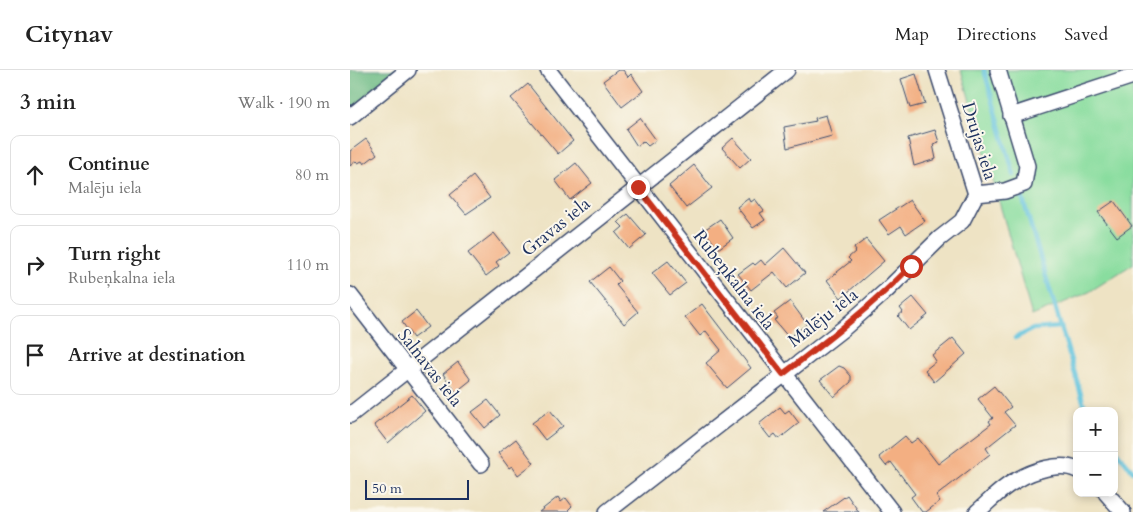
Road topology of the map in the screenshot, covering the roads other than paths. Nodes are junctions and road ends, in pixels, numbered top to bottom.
1 (408, 70) edge
2 (548, 70) edge
3 (787, 70) edge
4 (937, 70) edge
5 (998, 70) edge
6 (1133, 76) edge
7 (1011, 116) junction
8 (350, 117) edge
9 (638, 187) junction
10 (976, 194) junction
11 (350, 295) edge
12 (408, 370) junction
13 (783, 374) junction
14 (350, 415) edge
15 (481, 464) dead end
16 (1073, 468) edge
17 (1110, 497) edge
18 (607, 512) edge
19 (892, 512) edge
20 (977, 512) edge
21 (1123, 512) edge

1 - 8 street
2 - 9 street, Rubeņkalna iela
3 - 9 street, Gravas iela
4 - 10 street, Drujas iela
5 - 7 street
6 - 7 street
7 - 10 street
9 - 12 street, Gravas iela
9 - 13 street, Rubeņkalna iela
10 - 13 street, Malēju iela
11 - 12 street, Salnavas iela
12 - 14 street, Gravas iela
12 - 15 street, Salnavas iela
13 - 18 street, Malēju iela
13 - 19 street, Rubeņkalna iela
16 - 20 street
17 - 21 street

